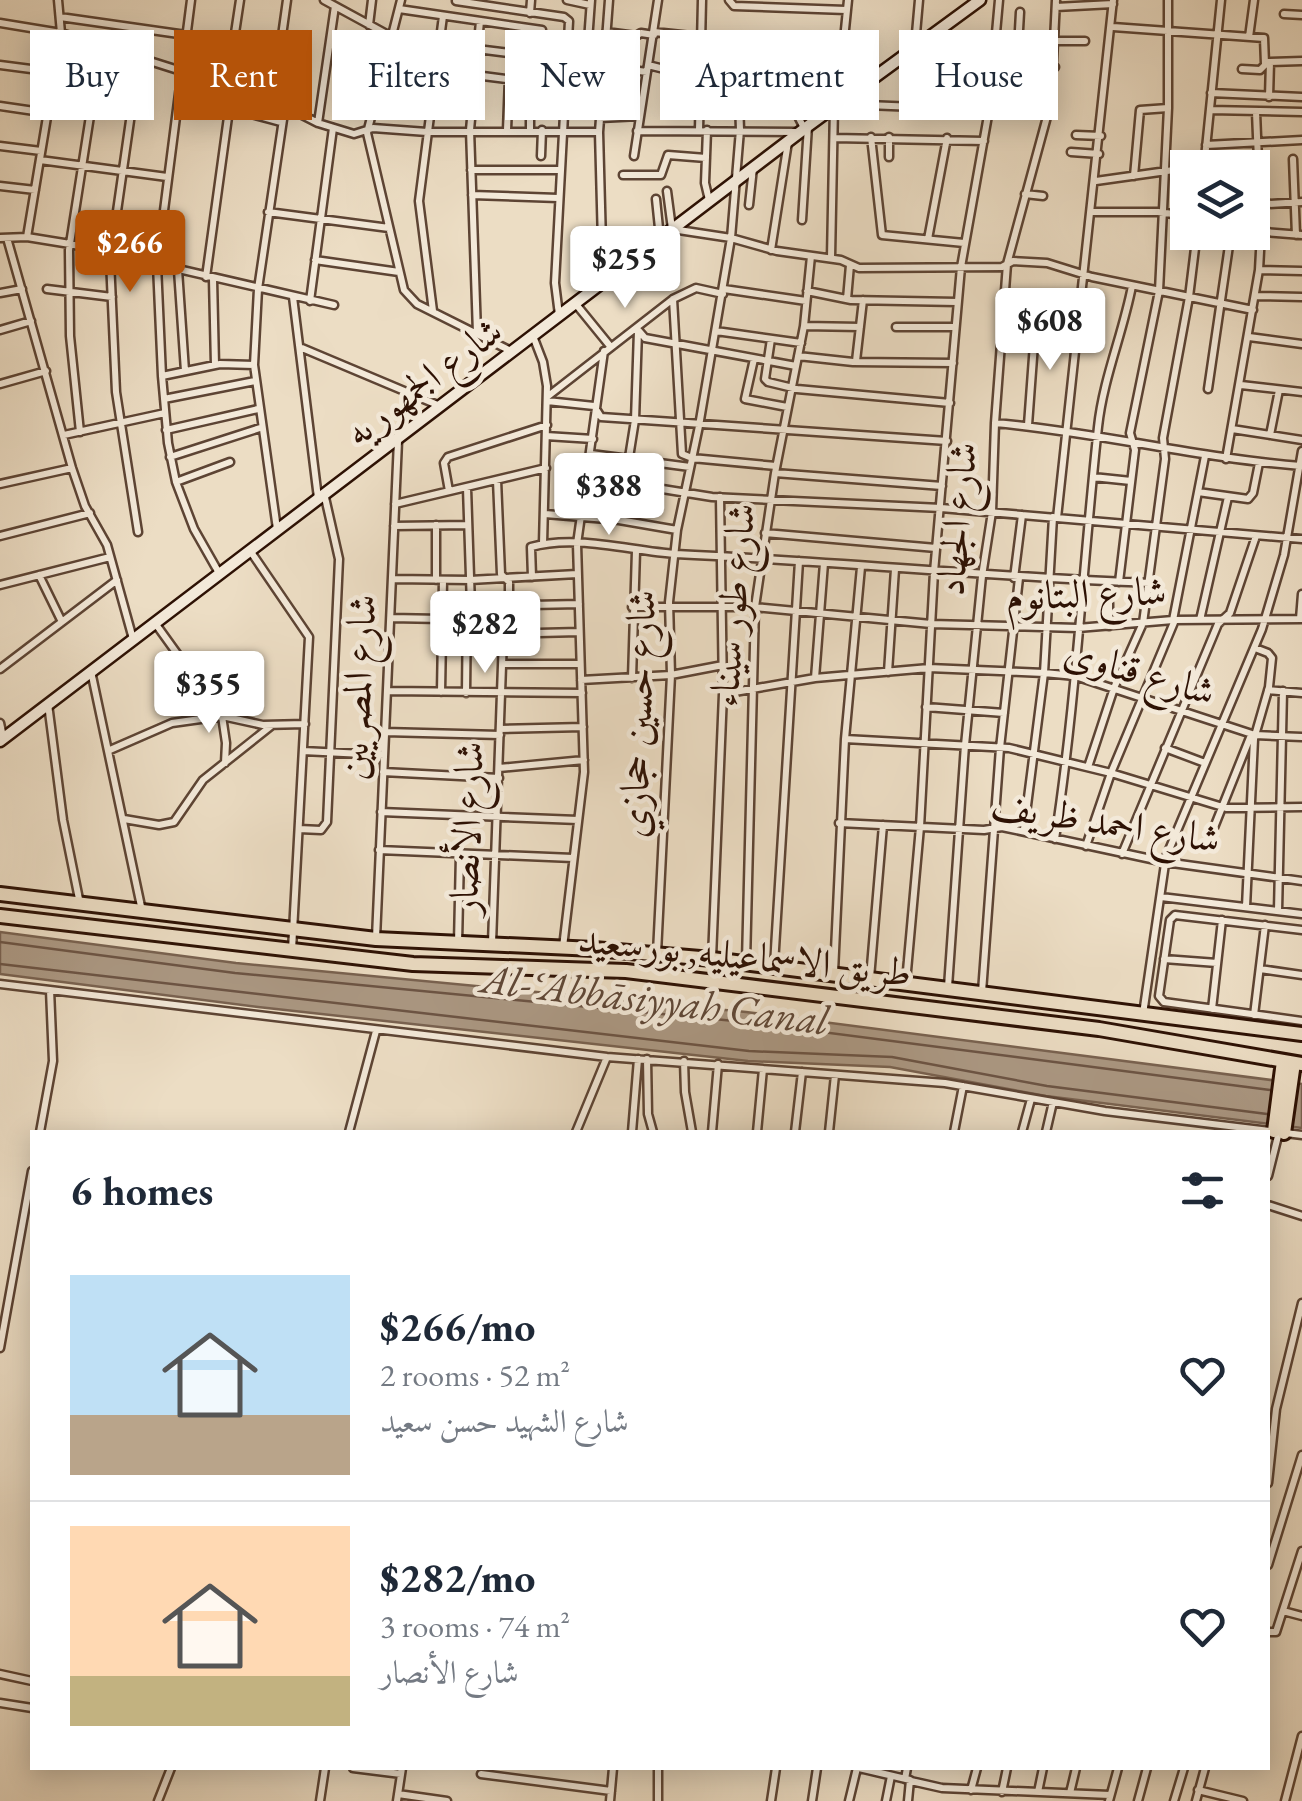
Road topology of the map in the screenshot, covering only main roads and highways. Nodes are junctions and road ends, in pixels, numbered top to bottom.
1 (980, 0) edge
2 (2, 740) edge
3 (0, 894) edge
4 (0, 916) edge
5 (831, 973) junction
6 (865, 977) junction
7 (822, 996) junction
8 (856, 1000) junction
9 (1302, 1034) edge
10 (1290, 1068) edge
11 (1279, 1131) road end

1 - 2 main road, شارع الجمهوريه
3 - 5 highway, طريق الاسماعيليه, بورسعيد
4 - 7 highway, طريق الاسماعيليه, بورسعيد
5 - 6 highway, طريق الاسماعيليه, بورسعيد
5 - 7 highway
6 - 8 highway
6 - 9 highway, طريق الاسماعيليه, بورسعيد
7 - 8 highway, طريق الاسماعيليه, بورسعيد
8 - 10 highway, طريق الاسماعيليه, بورسعيد
10 - 11 highway

